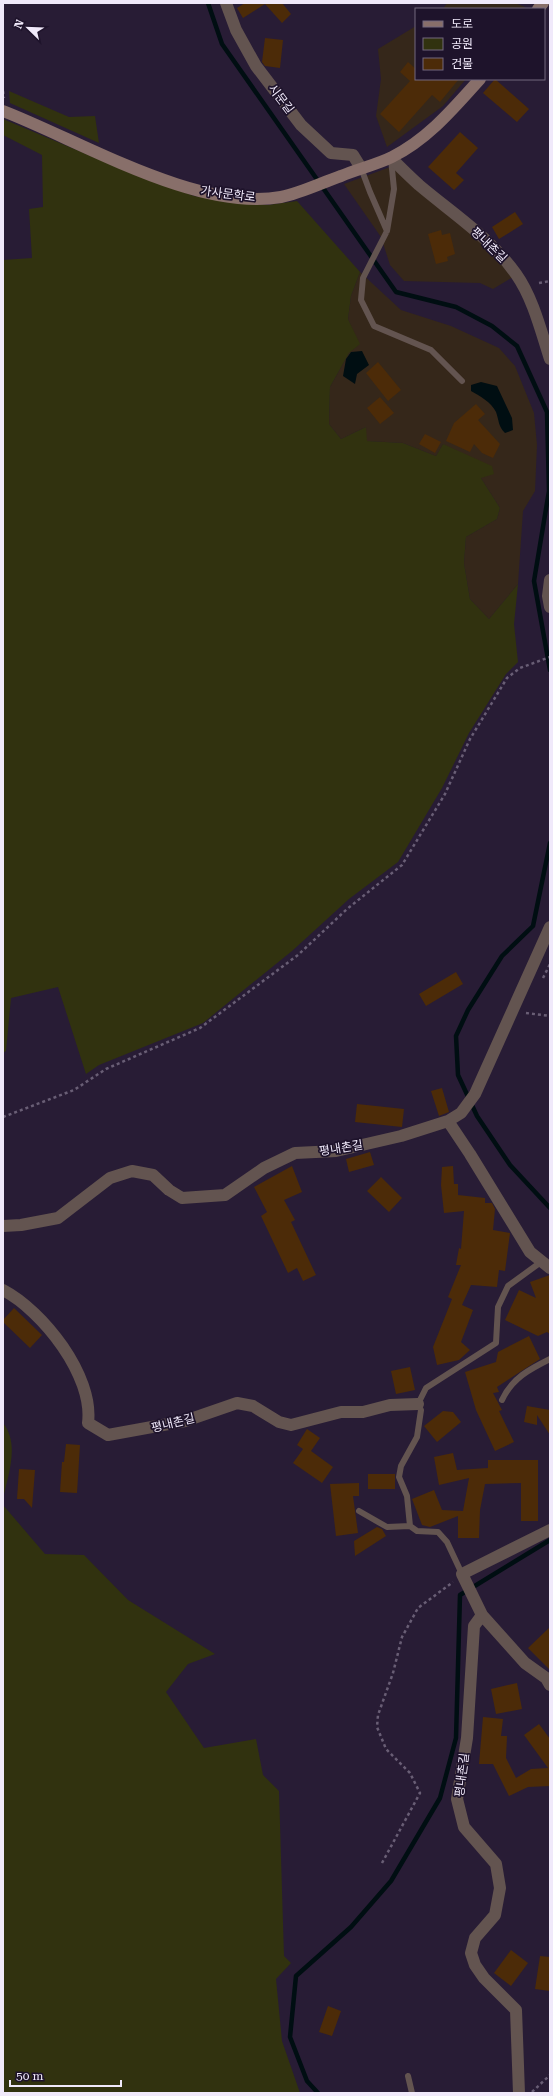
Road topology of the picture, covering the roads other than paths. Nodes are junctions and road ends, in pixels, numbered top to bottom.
1 (226, 3) edge
2 (479, 80) edge
3 (3, 110) edge
4 (390, 158) junction
5 (362, 168) junction
6 (387, 231) junction
7 (550, 359) edge
8 (462, 380) dead end
9 (550, 580) edge
10 (550, 607) edge
11 (550, 927) edge
12 (448, 1121) junction
13 (3, 1226) edge
14 (546, 1265) edge
15 (3, 1290) edge
16 (550, 1359) edge
17 (502, 1400) dead end
18 (418, 1404) junction
19 (359, 1511) dead end
20 (410, 1526) junction
21 (550, 1530) edge
22 (464, 1577) junction
23 (482, 1615) junction
24 (550, 1685) edge
25 (408, 2076) dead end
26 (412, 2093) edge
27 (520, 2093) edge

1 - 5 street, 시문길
2 - 4 main road, 가사문학로
3 - 5 main road, 가사문학로
4 - 5 main road, 가사문학로
4 - 6 lane
4 - 7 street, 평내촌길
5 - 6 lane
6 - 8 lane
9 - 10 street
11 - 12 street, 평내촌길
12 - 13 street, 평내촌길
12 - 14 street
14 - 18 lane
15 - 18 street, 평내촌길
16 - 17 lane
18 - 20 lane
19 - 20 lane
20 - 22 lane
21 - 22 street
22 - 23 street
23 - 24 street
23 - 27 street, 평내촌길
25 - 26 lane

